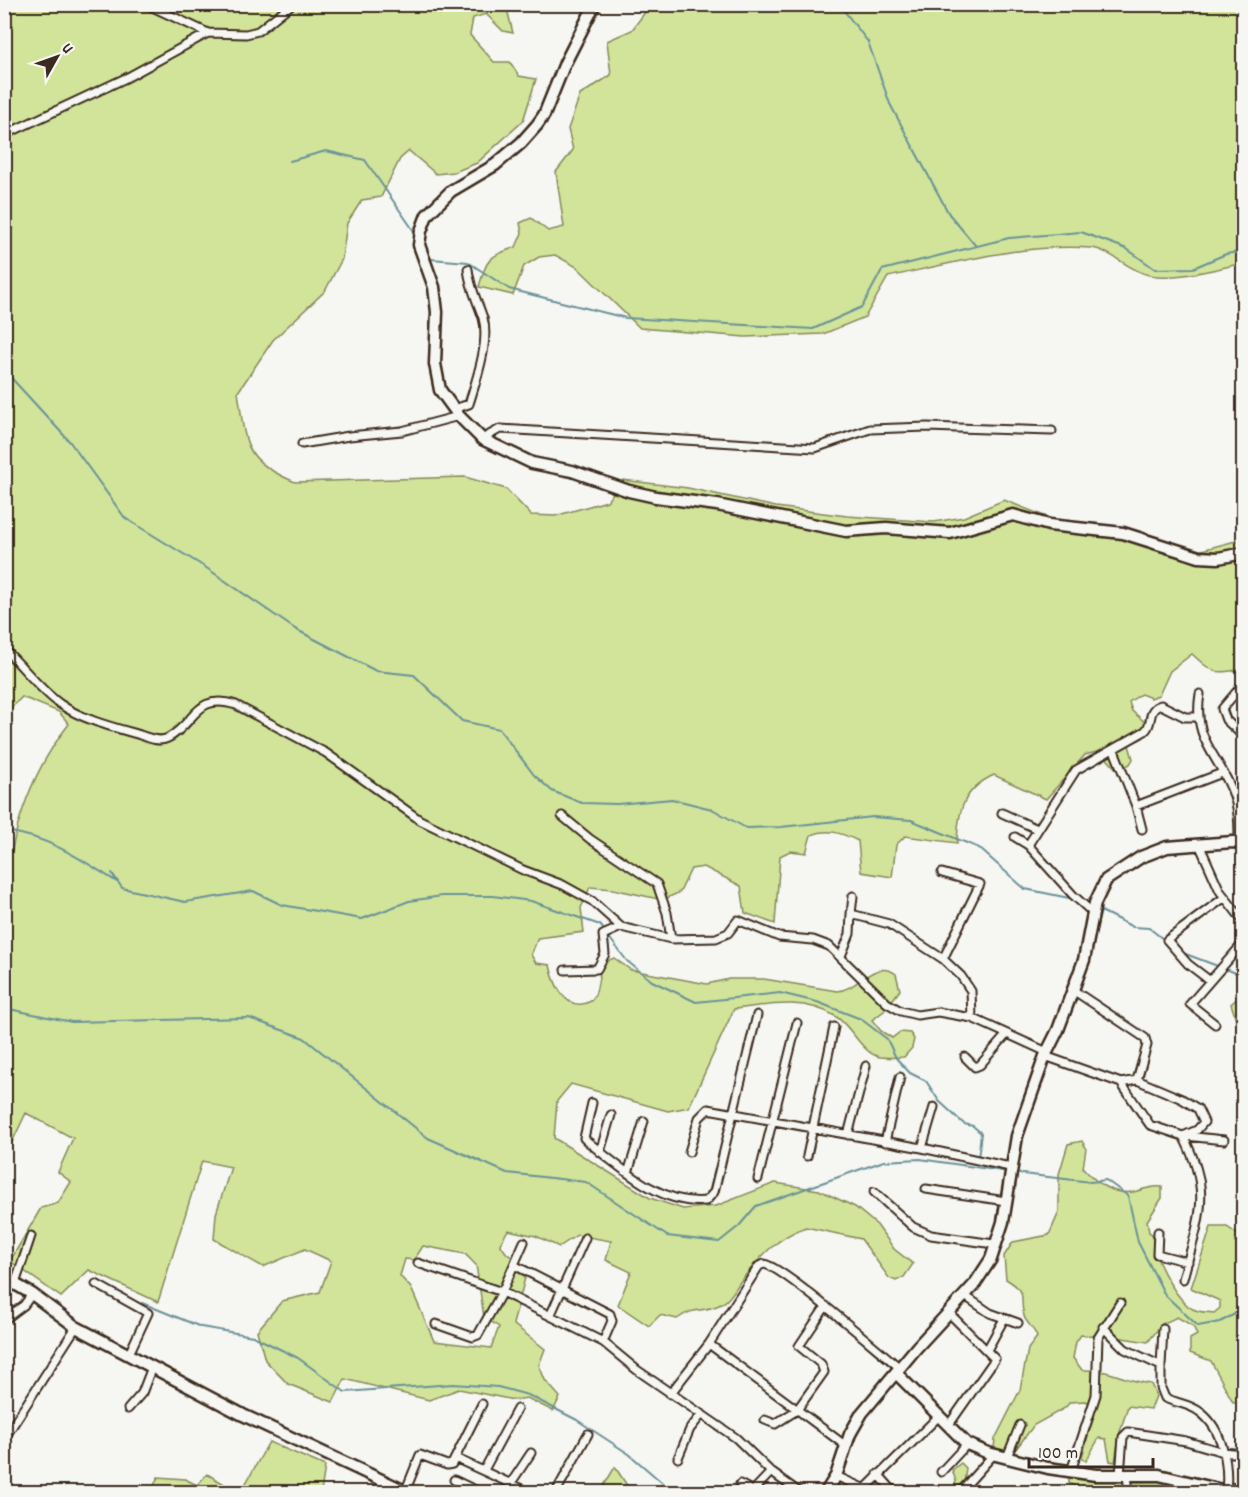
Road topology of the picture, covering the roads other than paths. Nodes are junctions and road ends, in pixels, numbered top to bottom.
1 (146, 4) edge
2 (292, 4) edge
3 (594, 5) edge
4 (208, 33) junction
5 (4, 135) edge
6 (468, 269) dead end
7 (456, 413) junction
8 (1052, 431) dead end
9 (482, 439) junction
10 (302, 444) dead end
11 (1244, 553) edge
12 (4, 649) edge
13 (1244, 683) edge
14 (1200, 694) dead end
15 (1197, 717) junction
16 (1244, 737) edge
17 (1114, 750) junction
18 (1222, 773) junction
19 (1136, 806) junction
20 (1002, 813) dead end
21 (562, 816) dead end
22 (1037, 829) junction
23 (1142, 829) dead end
24 (1015, 837) dead end
25 (1241, 843) edge
26 (1199, 844) junction
27 (1028, 845) junction
28 (942, 873) dead end
29 (853, 896) dead end
30 (1225, 897) junction
31 (1094, 908) junction
32 (851, 914) junction
33 (1244, 922) edge
34 (621, 927) junction
35 (671, 939) junction
36 (1244, 942) edge
37 (841, 956) junction
38 (944, 959) junction
39 (565, 970) dead end
40 (1211, 978) junction
41 (1077, 992) junction
42 (757, 1015) dead end
43 (972, 1018) junction
44 (796, 1023) dead end
45 (1215, 1024) dead end
46 (834, 1027) dead end
47 (1007, 1034) junction
48 (1047, 1056) junction
49 (965, 1057) dead end
50 (866, 1066) dead end
51 (900, 1077) dead end
52 (1137, 1080) junction
53 (1121, 1083) junction
54 (592, 1103) dead end
55 (934, 1107) dead end
56 (735, 1113) junction
57 (611, 1115) dead end
58 (772, 1120) junction
59 (644, 1121) dead end
60 (814, 1128) junction
61 (849, 1135) junction
62 (1183, 1136) junction
63 (1224, 1140) dead end
64 (885, 1142) junction
65 (922, 1148) junction
66 (600, 1152) junction
67 (689, 1152) dead end
68 (807, 1156) dead end
69 (1010, 1171) junction
70 (628, 1173) junction
71 (758, 1179) dead end
72 (926, 1189) dead end
73 (874, 1192) dead end
74 (1006, 1201) junction
75 (1158, 1232) dead end
76 (31, 1236) dead end
77 (585, 1238) dead end
78 (524, 1242) dead end
79 (994, 1244) junction
80 (1188, 1262) junction
81 (418, 1263) dead end
82 (514, 1265) junction
83 (1184, 1279) dead end
84 (10, 1283) edge
85 (96, 1284) dead end
86 (563, 1288) junction
87 (502, 1292) junction
88 (32, 1294) junction
89 (965, 1296) junction
90 (1120, 1303) dead end
91 (826, 1306) junction
92 (949, 1313) junction
93 (551, 1314) junction
94 (1004, 1319) junction
95 (4, 1320) edge
96 (1018, 1323) dead end
97 (436, 1324) dead end
98 (76, 1327) junction
99 (1103, 1327) junction
100 (1163, 1329) dead end
101 (603, 1342) junction
102 (709, 1344) junction
103 (987, 1350) junction
104 (129, 1354) junction
105 (152, 1366) junction
106 (1161, 1366) junction
107 (898, 1370) junction
108 (670, 1394) junction
109 (482, 1404) dead end
110 (128, 1409) dead end
111 (517, 1409) dead end
112 (797, 1410) junction
113 (702, 1414) junction
114 (939, 1416) junction
115 (765, 1420) dead end
116 (1020, 1425) dead end
117 (948, 1426) junction
118 (588, 1434) dead end
119 (4, 1439) edge
120 (967, 1444) junction
121 (846, 1446) junction
122 (1223, 1452) junction
123 (531, 1453) dead end
124 (994, 1454) junction
125 (1244, 1454) edge
126 (1007, 1457) junction
127 (455, 1458) junction
128 (678, 1458) dead end
129 (484, 1470) junction
130 (1071, 1471) junction
131 (771, 1472) junction
132 (941, 1472) dead end
133 (878, 1474) junction
134 (1123, 1475) junction
135 (836, 1476) junction
136 (454, 1480) dead end
137 (512, 1483) junction
138 (740, 1484) dead end
139 (1244, 1487) edge
140 (864, 1491) edge
141 (1226, 1491) junction
142 (406, 1492) edge
143 (476, 1492) edge
144 (530, 1492) edge
145 (556, 1492) edge
146 (799, 1492) edge
147 (826, 1492) edge
148 (894, 1492) edge
149 (960, 1492) edge
150 (1129, 1492) edge

1 - 4 street
2 - 4 street
3 - 7 street
4 - 5 street
6 - 7 street
7 - 9 street
7 - 10 street
8 - 9 street
9 - 11 street
12 - 34 street
13 - 16 street
14 - 15 street
15 - 17 street
15 - 18 street
17 - 19 street
17 - 22 street
18 - 19 street
18 - 25 street
19 - 23 street
20 - 22 street
21 - 35 street
22 - 27 street
24 - 27 street
25 - 26 street
26 - 30 street
26 - 31 street
27 - 31 street
28 - 38 street
29 - 32 street
30 - 33 street
30 - 40 street
31 - 41 street
32 - 37 street
32 - 38 street
34 - 35 street
34 - 39 street
35 - 37 street
36 - 40 street
37 - 43 street
38 - 43 street
40 - 45 street
41 - 48 street
41 - 52 street
42 - 56 street
43 - 47 street
44 - 58 street
46 - 60 street
47 - 48 street
47 - 49 street
48 - 53 street
48 - 69 street
50 - 61 street
51 - 64 street
52 - 53 street
52 - 62 street
53 - 62 street
54 - 66 street
55 - 65 street
56 - 58 street
56 - 67 street
56 - 70 street
57 - 66 street
58 - 60 street
58 - 71 street
59 - 70 street
60 - 61 street
60 - 68 street
61 - 64 street
62 - 63 street
62 - 80 street
64 - 65 street
65 - 69 street
66 - 70 street
69 - 74 street
72 - 74 street
73 - 79 street
74 - 79 street
75 - 80 street
76 - 84 street
77 - 86 street
78 - 82 street
79 - 89 street
80 - 83 street
81 - 87 street
82 - 86 street
82 - 87 street
84 - 88 street
85 - 104 street
86 - 93 street
86 - 101 street
87 - 93 street
87 - 97 street
88 - 95 street
88 - 98 street
89 - 92 street
89 - 94 street
90 - 99 street
91 - 102 street
91 - 107 street
91 - 112 street
92 - 103 street
92 - 107 street
93 - 101 street
94 - 96 street
94 - 103 street
98 - 104 street
98 - 119 street
99 - 106 street
99 - 130 street
100 - 106 street
101 - 108 street
102 - 108 street
102 - 112 street
103 - 117 street
104 - 105 street
105 - 110 street
105 - 142 street
106 - 122 street
107 - 114 street
107 - 121 street
108 - 113 street
109 - 127 street
111 - 129 street
112 - 115 street
112 - 121 street
113 - 128 street
113 - 131 street
114 - 117 street
114 - 133 street
116 - 126 street
117 - 120 street
118 - 145 street
120 - 124 street
120 - 132 street
121 - 135 street
122 - 125 street
122 - 134 street
122 - 141 street
123 - 137 street
124 - 126 street
124 - 149 street
126 - 130 street
127 - 129 street
127 - 142 street
129 - 137 street
130 - 134 street
131 - 138 street
131 - 146 street
133 - 140 street
133 - 148 street
134 - 141 street
134 - 150 street
135 - 140 street
135 - 147 street
136 - 143 street
137 - 144 street
139 - 141 street

